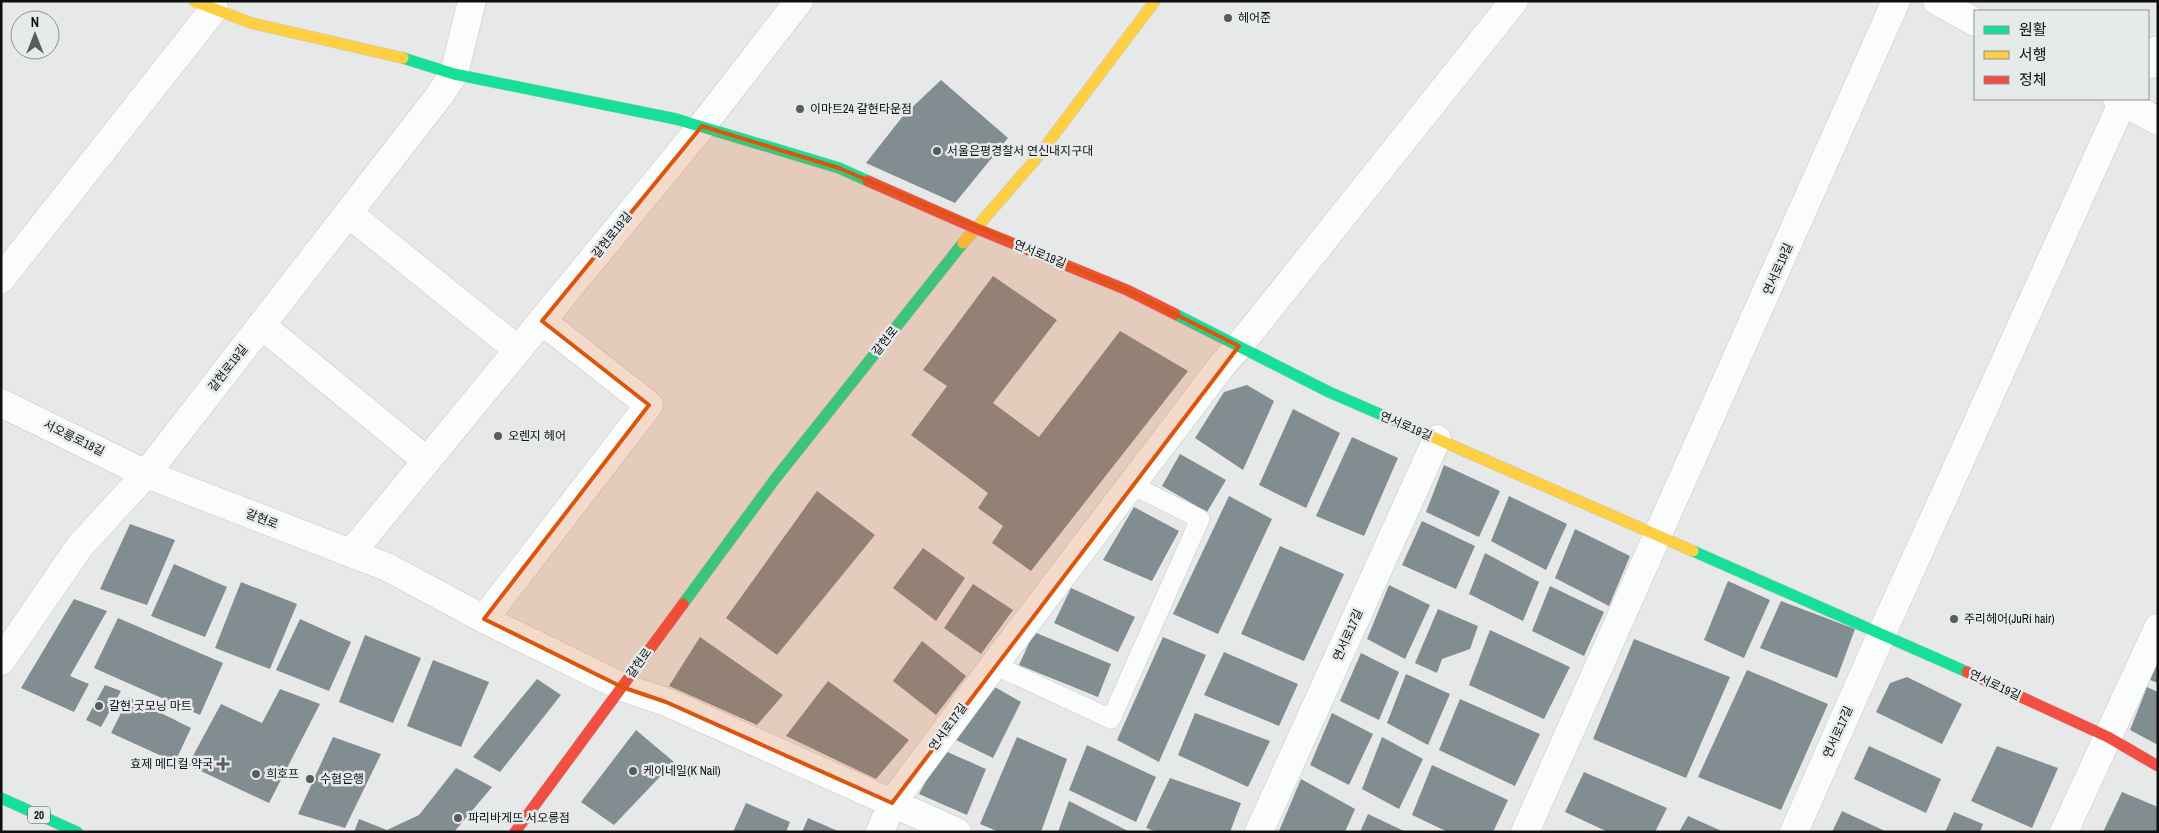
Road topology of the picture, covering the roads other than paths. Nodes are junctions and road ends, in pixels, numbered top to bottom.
1 (472, 1) edge
2 (799, 1) edge
3 (1155, 1) edge
4 (1514, 1) edge
5 (1896, 1) edge
6 (1937, 1) edge
7 (204, 5) edge
8 (1974, 21) edge
9 (2158, 50) edge
10 (2149, 64) edge
11 (454, 74) junction
12 (2121, 100) edge
13 (2158, 121) edge
14 (702, 126) junction
15 (348, 213) junction
16 (975, 228) junction
17 (1, 278) edge
18 (542, 321) junction
19 (261, 325) junction
20 (1239, 346) junction
21 (518, 350) junction
22 (1, 403) edge
23 (1437, 439) junction
24 (427, 461) junction
25 (146, 474) junction
26 (1132, 484) junction
27 (1659, 536) junction
28 (351, 553) junction
29 (484, 618) junction
30 (2158, 628) edge
31 (1882, 633) junction
32 (1, 661) edge
33 (994, 664) junction
34 (622, 687) junction
35 (2108, 737) junction
36 (2158, 766) edge
37 (1, 798) edge
38 (892, 803) junction
39 (77, 832) edge
40 (515, 832) edge
41 (880, 832) edge
42 (957, 832) edge
43 (1259, 832) edge
44 (1525, 832) edge
45 (1794, 832) edge
46 (2064, 832) edge

1 - 11 street, 갈현로19길
2 - 14 street, 갈현로19길
3 - 16 street, 갈현로
4 - 20 street
5 - 27 street, 연서로19길
6 - 8 street
7 - 11 street
7 - 17 street
9 - 10 street
11 - 14 street
11 - 15 street, 갈현로19길
12 - 13 street
12 - 31 street
14 - 16 street
14 - 18 street, 갈현로19길
15 - 19 street, 갈현로19길
15 - 21 street
16 - 20 street, 연서로19길
16 - 34 street, 갈현로
18 - 21 street, 갈현로19길
18 - 29 street
19 - 24 street
19 - 25 street, 갈현로19길
20 - 23 street, 연서로19길
20 - 26 street, 연서로17길
21 - 24 street, 갈현로19길
22 - 25 street, 서오릉로18길
23 - 27 street, 연서로19길
23 - 43 street, 연서로17길
24 - 28 street, 갈현로19길
25 - 28 street, 갈현로
25 - 32 street, 갈현로19길
26 - 33 street, 연서로17길
26 - 33 lane
27 - 31 street, 연서로19길
27 - 44 street
28 - 29 street, 갈현로
29 - 34 street, 갈현로
30 - 35 street
31 - 35 street, 연서로19길
31 - 45 street, 연서로17길
33 - 38 street, 연서로17길
34 - 38 street
34 - 40 street, 갈현로
35 - 36 street, 연서로19길
35 - 46 street
37 - 39 street, 20
38 - 41 street, 연서로17길
38 - 42 street

